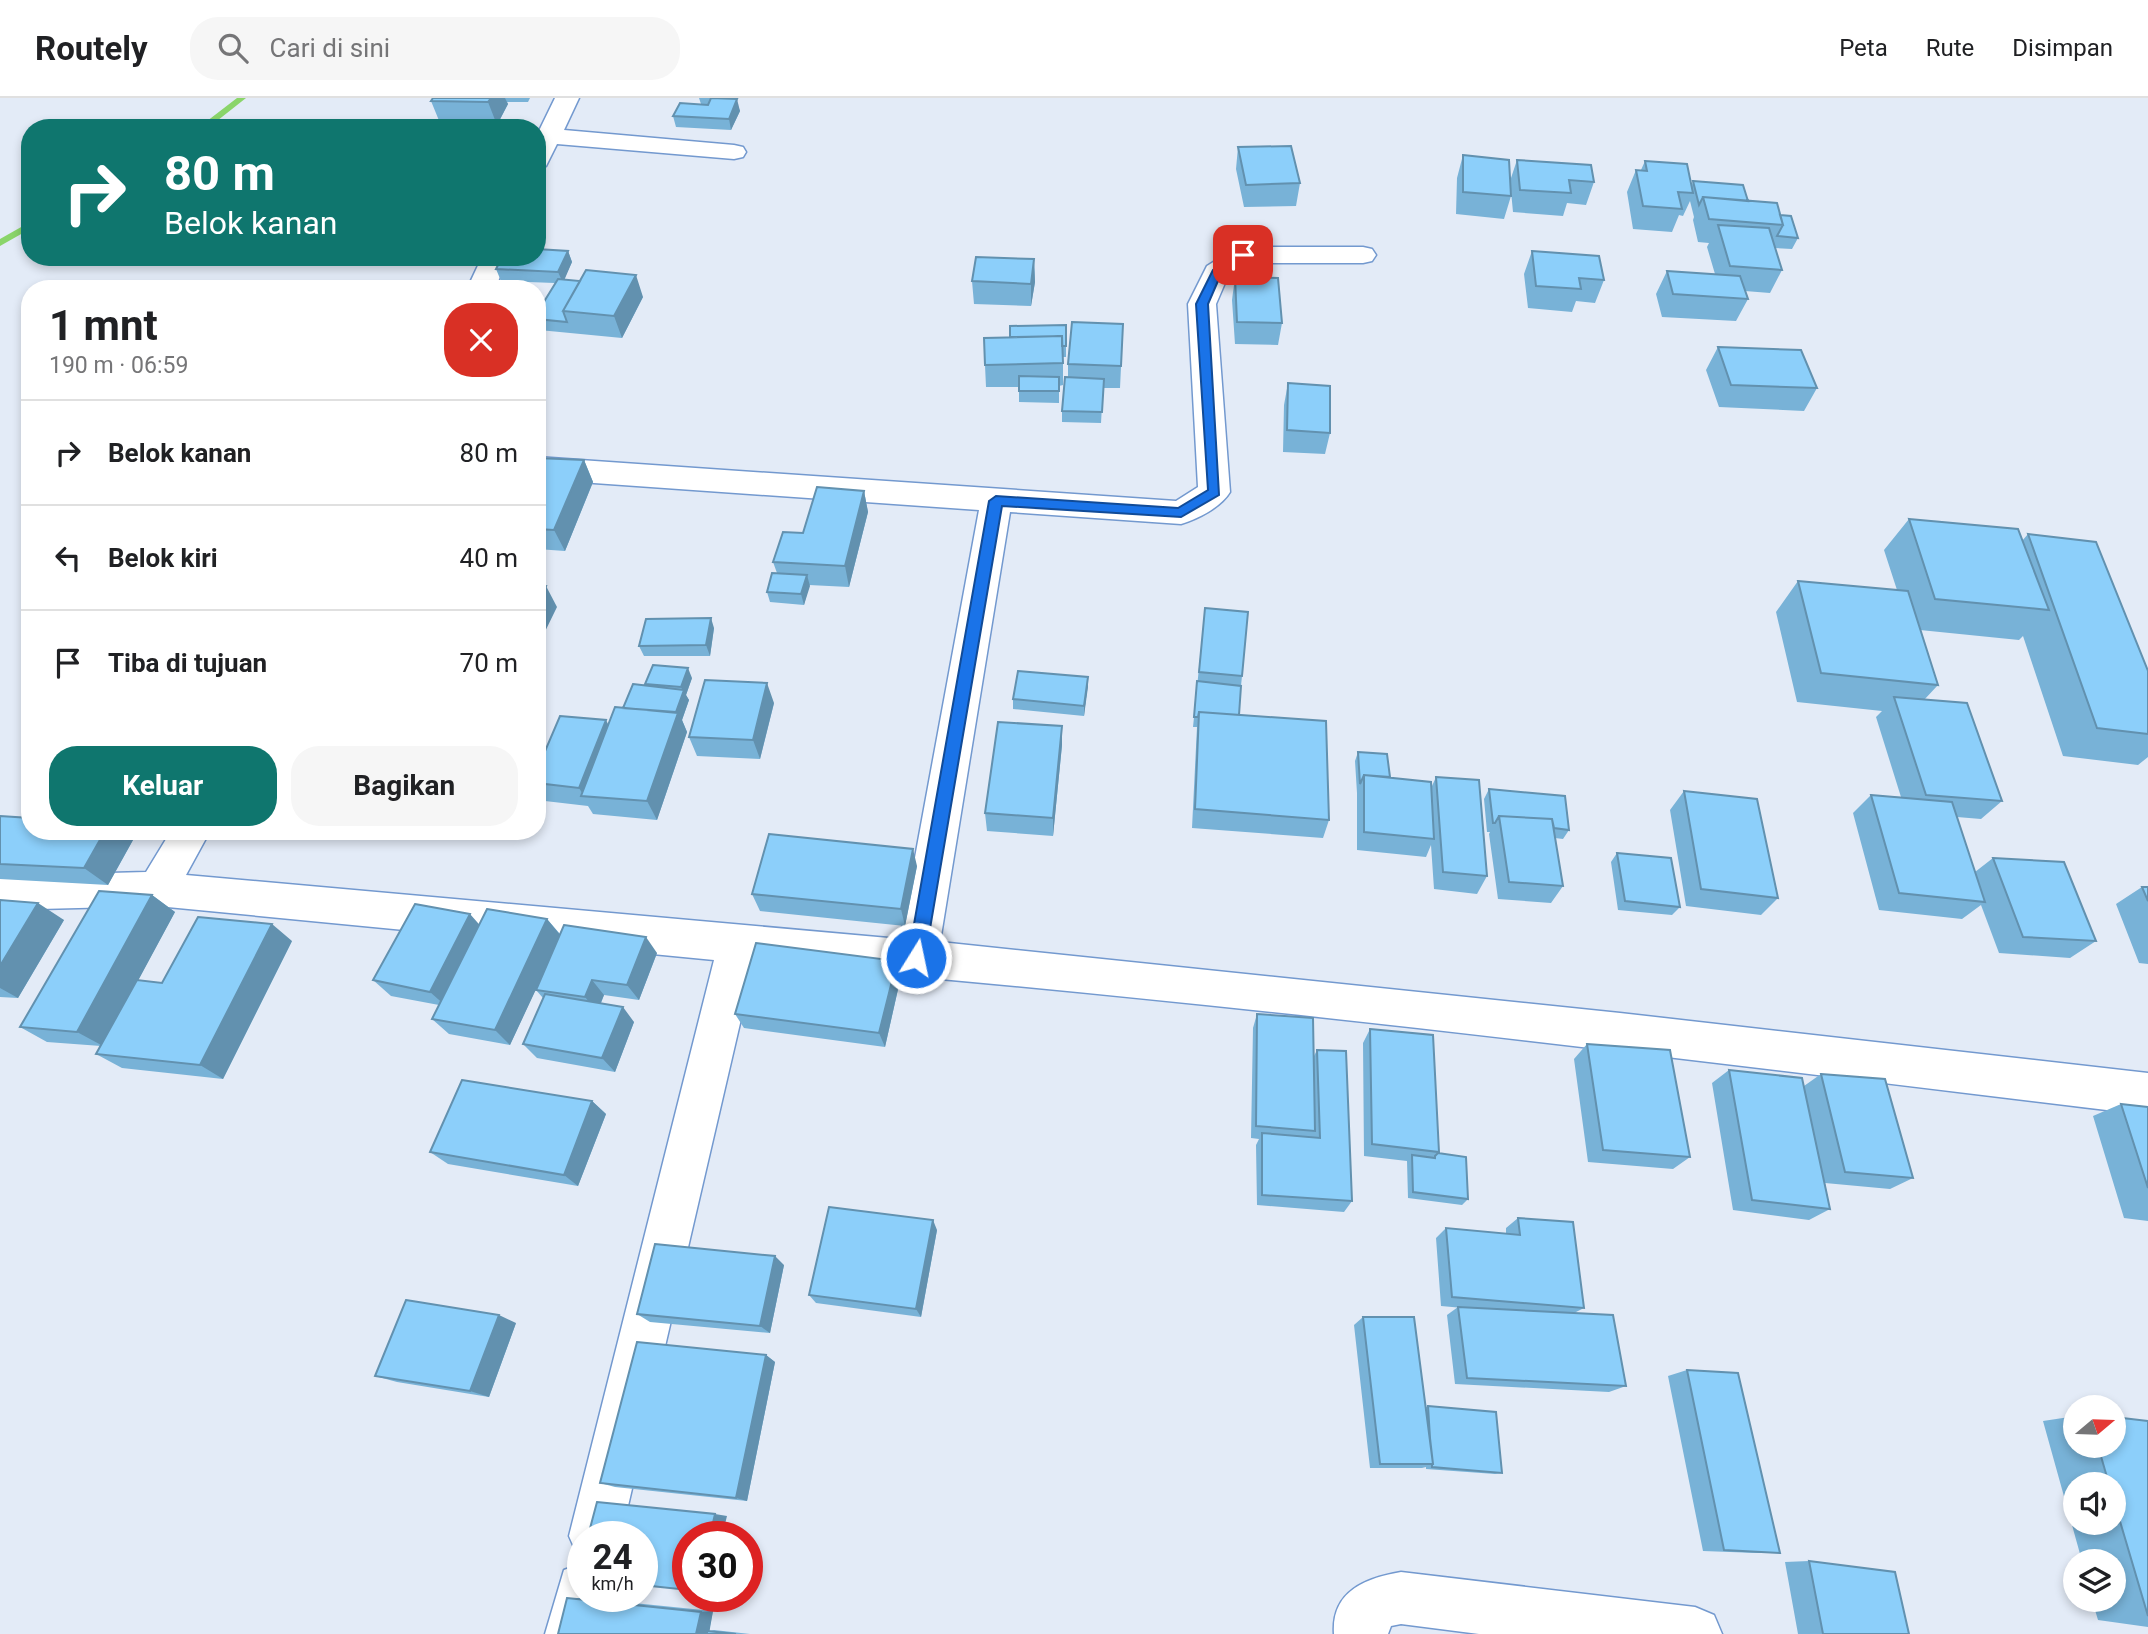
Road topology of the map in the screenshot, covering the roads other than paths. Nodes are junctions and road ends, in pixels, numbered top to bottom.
1 (567, 98) edge
2 (549, 136) junction
3 (546, 142) edge
4 (734, 152) dead end
5 (1363, 255) dead end
6 (546, 469) edge
7 (996, 501) junction
8 (186, 840) edge
9 (157, 889) junction
10 (0, 893) edge
11 (738, 944) junction
12 (916, 958) junction
13 (2148, 1094) edge
14 (599, 1521) edge
15 (577, 1612) edge
16 (572, 1634) edge
17 (1361, 1634) edge
18 (1695, 1634) edge

1 - 2 street
2 - 3 street
2 - 4 street
5 - 7 street
6 - 7 street
7 - 12 street
8 - 9 street
9 - 10 street
9 - 11 street
11 - 12 street
11 - 14 street
12 - 13 street
15 - 16 street
17 - 18 street

